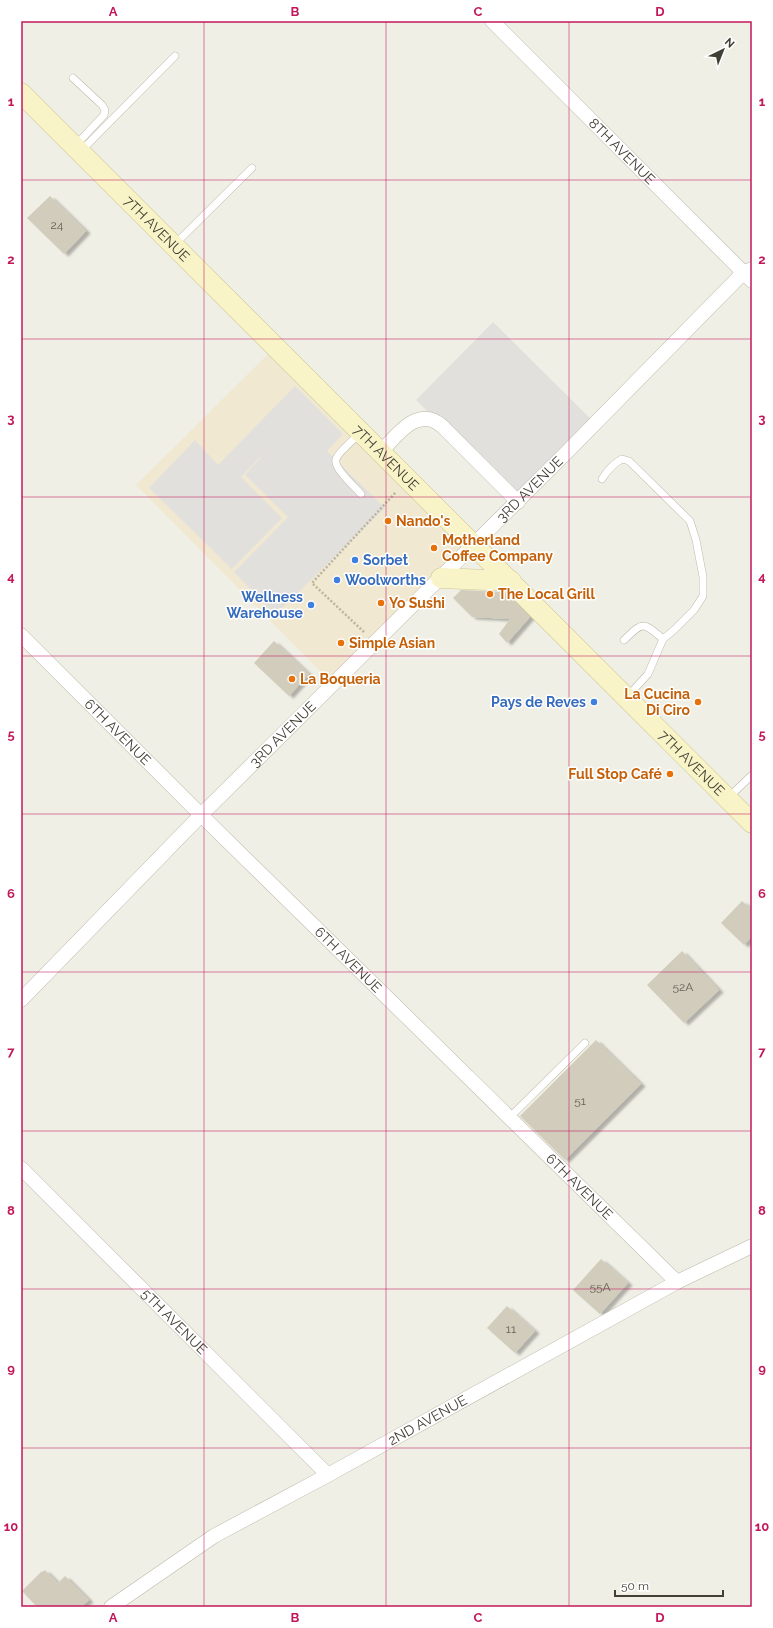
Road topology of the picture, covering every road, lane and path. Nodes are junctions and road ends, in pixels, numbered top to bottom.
1 (492, 21) edge
2 (175, 56) dead end
3 (73, 78) dead end
4 (21, 92) edge
5 (78, 149) junction
6 (252, 168) dead end
7 (174, 245) junction
8 (749, 274) edge
9 (361, 432) junction
10 (381, 452) junction
11 (602, 479) dead end
12 (401, 487) dead end
13 (361, 494) dead end
14 (518, 502) junction
15 (475, 545) junction
16 (441, 578) junction
17 (511, 580) junction
18 (364, 632) dead end
19 (21, 635) edge
20 (663, 639) junction
21 (624, 640) dead end
22 (626, 697) junction
23 (752, 775) edge
24 (727, 798) junction
25 (201, 815) junction
26 (752, 823) edge
27 (21, 1000) edge
28 (585, 1043) dead end
29 (510, 1117) junction
30 (21, 1168) edge
31 (752, 1246) edge
32 (677, 1282) junction
33 (328, 1474) junction
34 (111, 1607) edge

1 - 8 street, 8TH AVENUE
2 - 5 lane
3 - 5 lane
4 - 5 main road, 7TH AVENUE
5 - 7 main road, 7TH AVENUE
6 - 7 lane
7 - 9 main road, 7TH AVENUE
8 - 14 street, 3RD AVENUE
9 - 10 main road, 7TH AVENUE
9 - 13 lane
10 - 14 street
10 - 15 main road, 7TH AVENUE
11 - 20 lane
12 - 18 path
14 - 15 street, 3RD AVENUE
15 - 16 street, 3RD AVENUE
15 - 17 main road, 7TH AVENUE
16 - 17 main road
16 - 25 street, 3RD AVENUE
17 - 22 main road, 7TH AVENUE
19 - 25 street, 6TH AVENUE
20 - 21 lane
20 - 22 lane
22 - 24 main road, 7TH AVENUE
23 - 24 lane
24 - 26 main road, 7TH AVENUE
25 - 27 street, 3RD AVENUE
25 - 29 street, 6TH AVENUE
28 - 29 lane
29 - 32 street, 6TH AVENUE
30 - 33 street, 5TH AVENUE
31 - 32 street, 2ND AVENUE
32 - 33 street, 2ND AVENUE
33 - 34 street, 2ND AVENUE

